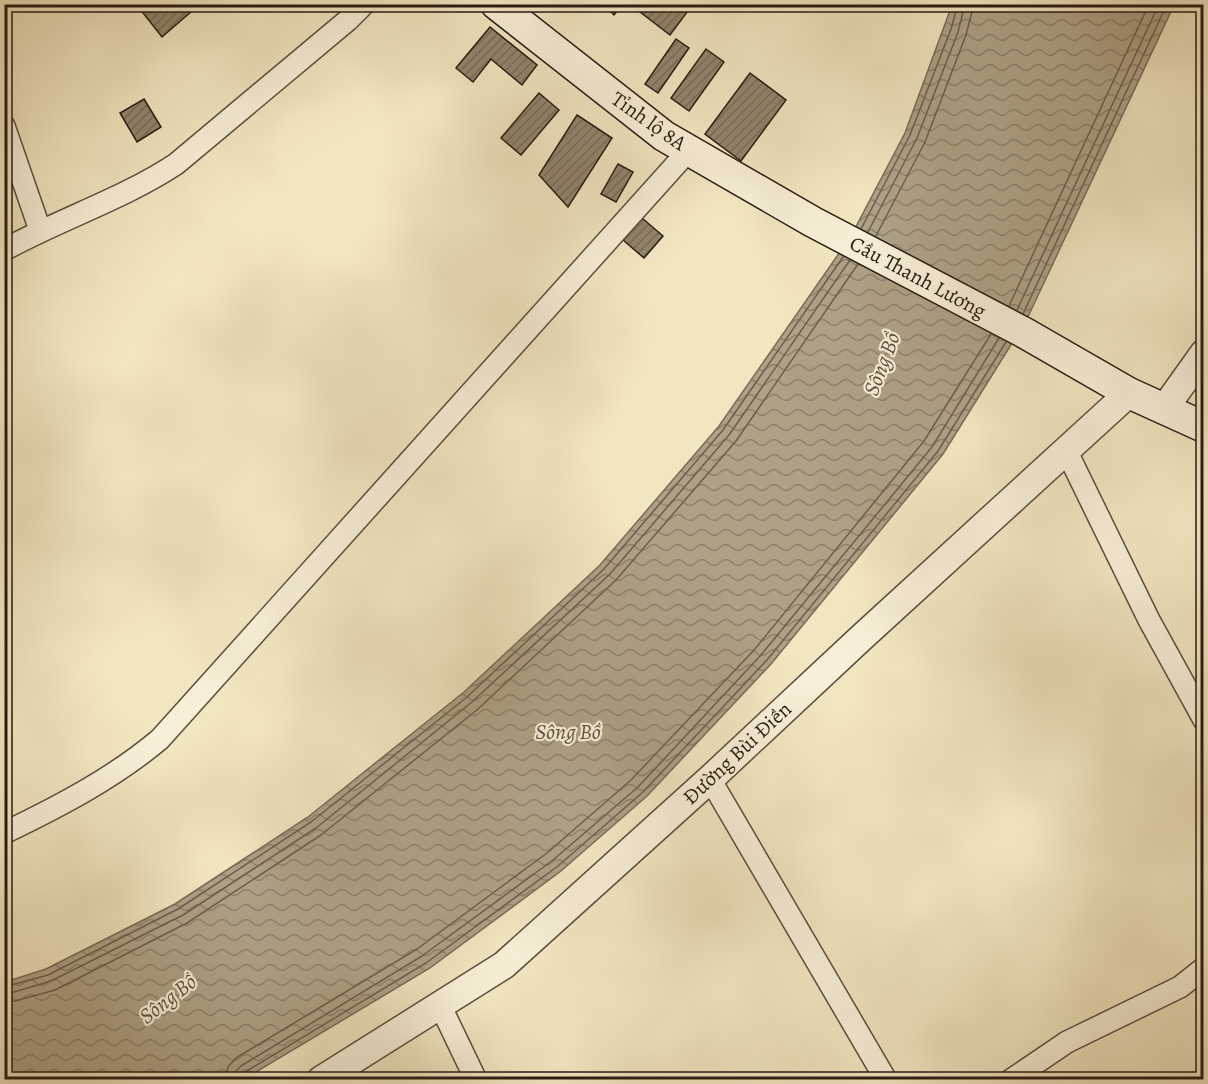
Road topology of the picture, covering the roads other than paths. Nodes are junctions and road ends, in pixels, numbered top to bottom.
1 (364, 4) edge
2 (495, 4) edge
3 (4, 126) edge
4 (688, 150) junction
5 (813, 222) joint
6 (40, 230) junction
7 (4, 250) edge
8 (1203, 353) edge
9 (1128, 393) junction
10 (1164, 410) junction
11 (1203, 427) edge
12 (1066, 450) junction
13 (1203, 720) edge
14 (710, 779) junction
15 (4, 833) edge
16 (1203, 969) edge
17 (440, 1005) junction
18 (321, 1080) edge
19 (476, 1080) edge
20 (886, 1080) edge
21 (1011, 1080) edge

1 - 6 street
2 - 4 main road, Tỉnh lộ 8A
3 - 6 street
4 - 5 main road, Tỉnh lộ 8A
4 - 15 street
5 - 9 main road, Cầu Thanh Lương
6 - 7 street
8 - 10 street
9 - 10 main road, Cầu Thanh Lương
9 - 12 street, Đường Bùi Điền
10 - 11 main road, Cầu Thanh Lương
12 - 13 street
12 - 14 street, Đường Bùi Điền
14 - 17 street, Đường Bùi Điền
14 - 20 street
16 - 21 street
17 - 18 street, Đường Bùi Điền
17 - 19 street

